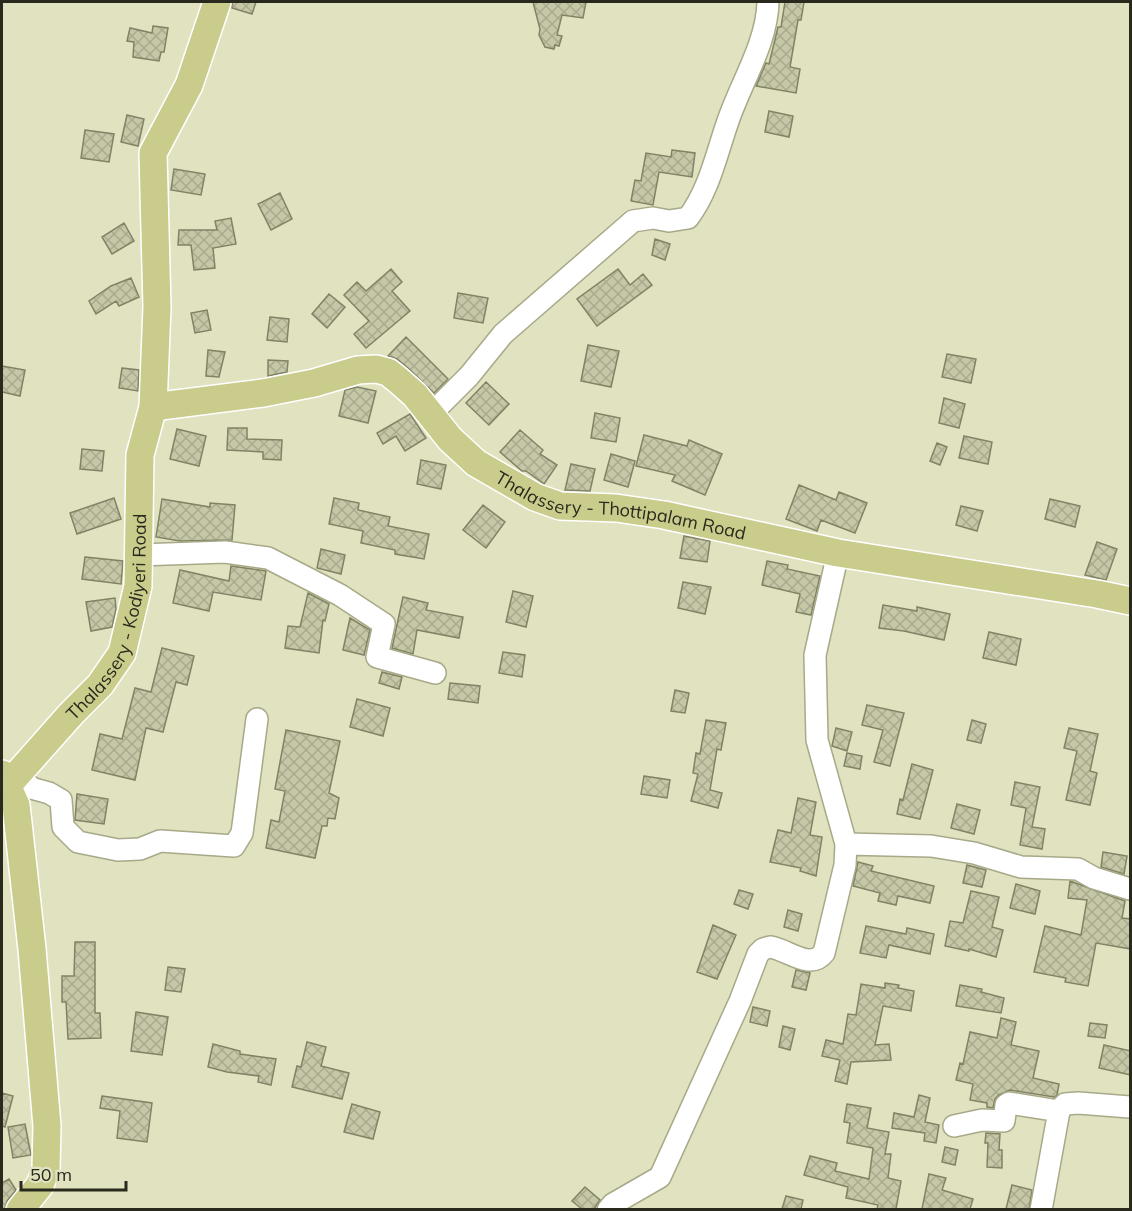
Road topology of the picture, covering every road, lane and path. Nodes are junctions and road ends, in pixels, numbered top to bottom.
1 (217, 2) edge
2 (768, 2) edge
3 (153, 407) junction
4 (430, 415) junction
5 (838, 553) junction
6 (139, 555) junction
7 (1131, 601) edge
8 (435, 673) dead end
9 (257, 719) dead end
10 (9, 778) edge
11 (846, 844) junction
12 (1131, 889) edge
13 (1131, 1107) edge
14 (1059, 1111) junction
15 (954, 1126) dead end
16 (20, 1209) edge
17 (608, 1209) edge
18 (1041, 1209) edge

1 - 3 main road, Thalassery - Kodiyeri Road
2 - 4 street
3 - 4 main road, Thalassery - Thottipalam Road
3 - 6 main road, Thalassery - Kodiyeri Road
4 - 5 main road, Thalassery - Thottipalam Road
5 - 7 main road, Thalassery - Thottipalam Road
5 - 11 street
6 - 8 street
6 - 10 main road, Thalassery - Kodiyeri Road
9 - 10 street
10 - 16 main road
11 - 12 street
11 - 17 street
13 - 14 street
14 - 15 street
14 - 18 street

